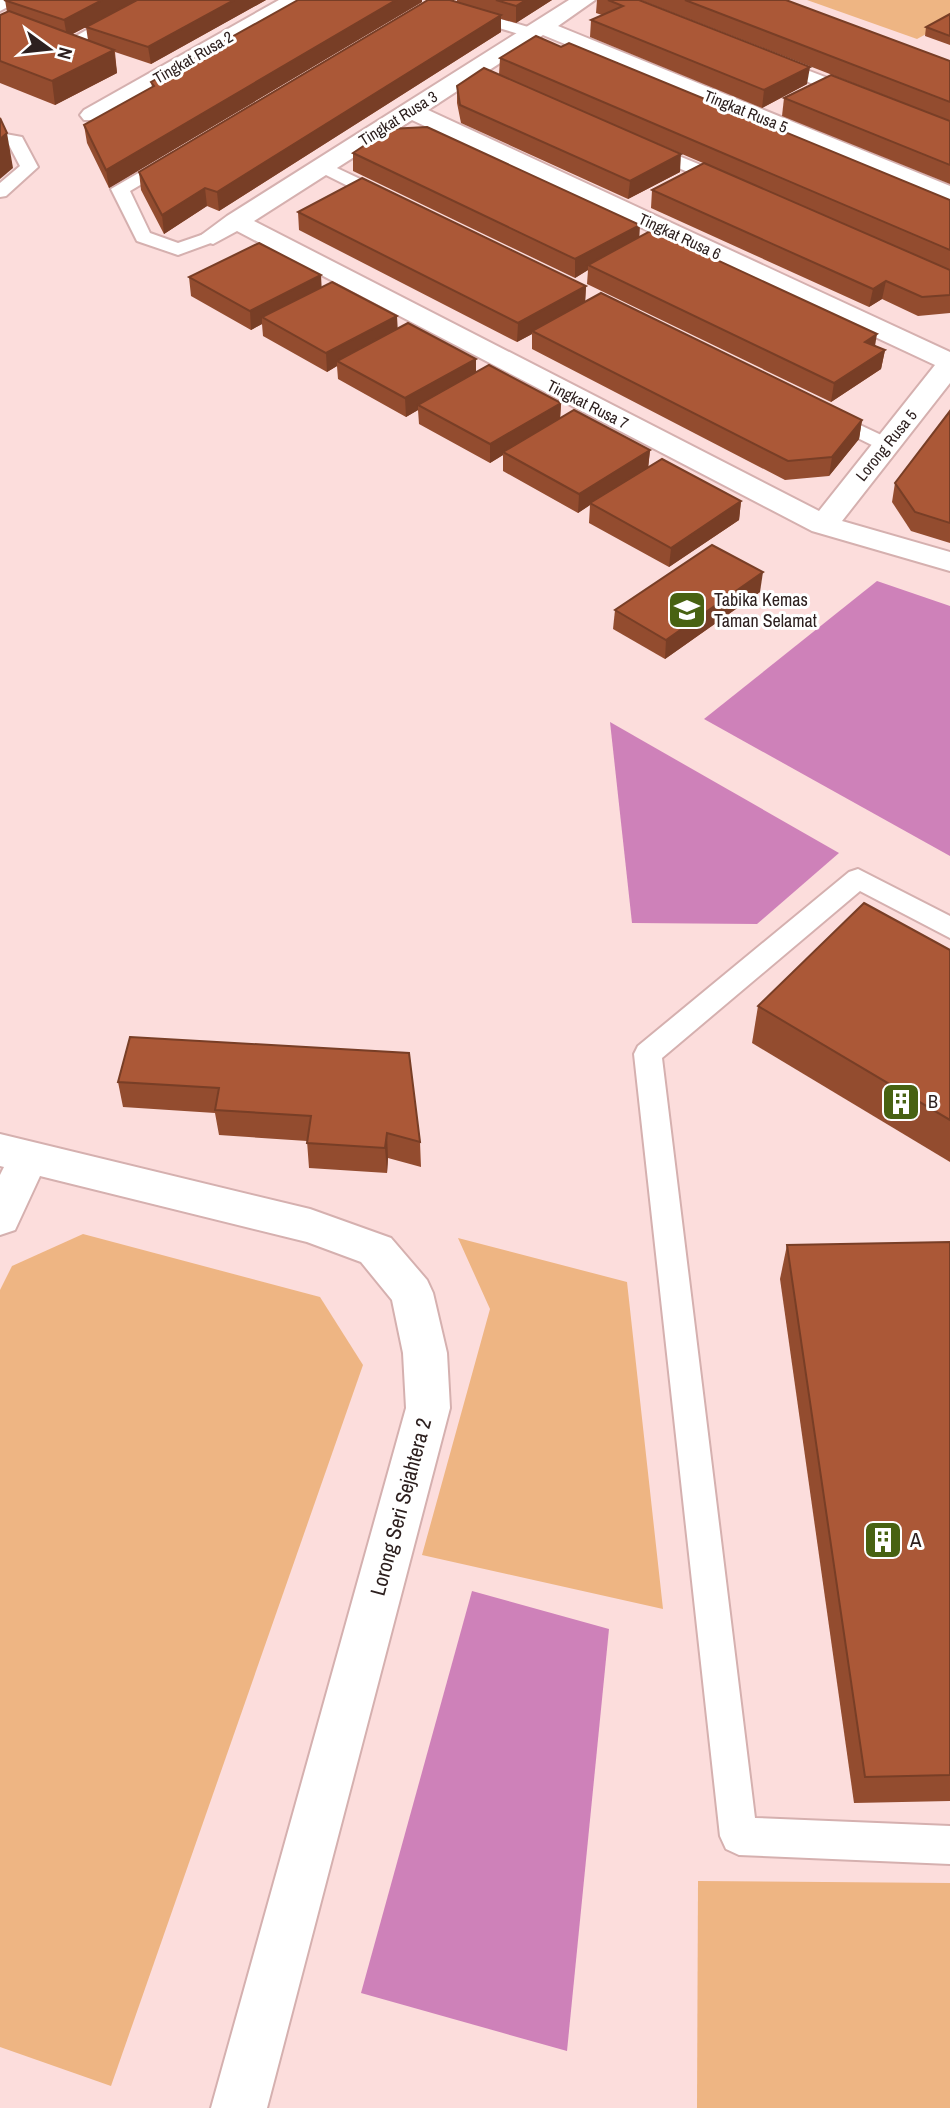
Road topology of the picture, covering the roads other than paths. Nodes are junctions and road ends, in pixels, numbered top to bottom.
1 (10, 0) edge
2 (152, 0) edge
3 (295, 0) edge
4 (584, 0) edge
5 (0, 5) edge
6 (447, 8) edge
7 (537, 30) junction
8 (84, 36) edge
9 (756, 56) edge
10 (471, 72) junction
11 (496, 83) edge
12 (872, 101) edge
13 (410, 110) junction
14 (92, 115) dead end
15 (0, 138) edge
16 (635, 142) edge
17 (190, 148) edge
18 (322, 166) junction
19 (748, 191) edge
20 (0, 192) edge
21 (950, 195) edge
22 (410, 210) edge
23 (225, 228) junction
24 (950, 363) edge
25 (811, 408) edge
26 (887, 445) junction
27 (822, 525) junction
28 (950, 562) edge
29 (950, 928) edge
30 (15, 1154) edge
31 (0, 1218) edge
32 (950, 1845) edge
33 (241, 2107) edge

1 - 5 street
2 - 8 lane
3 - 14 street, Tingkat Rusa 2
4 - 7 street, Tingkat Rusa 3
6 - 7 lane
7 - 10 street, Tingkat Rusa 3
7 - 21 street, Tingkat Rusa 5
9 - 12 lane
10 - 11 lane
10 - 13 street, Tingkat Rusa 3
13 - 18 street, Tingkat Rusa 3
13 - 24 street, Tingkat Rusa 6
15 - 20 lane
16 - 19 lane
17 - 23 lane
18 - 22 lane
18 - 23 street, Tingkat Rusa 3
23 - 27 street, Tingkat Rusa 7
24 - 26 street, Lorong Rusa 5
25 - 26 lane
26 - 27 street, Lorong Rusa 5
27 - 28 street, Tingkat Rusa 7
29 - 32 lane
30 - 31 street
30 - 33 street, Lorong Seri Sejahtera 2

